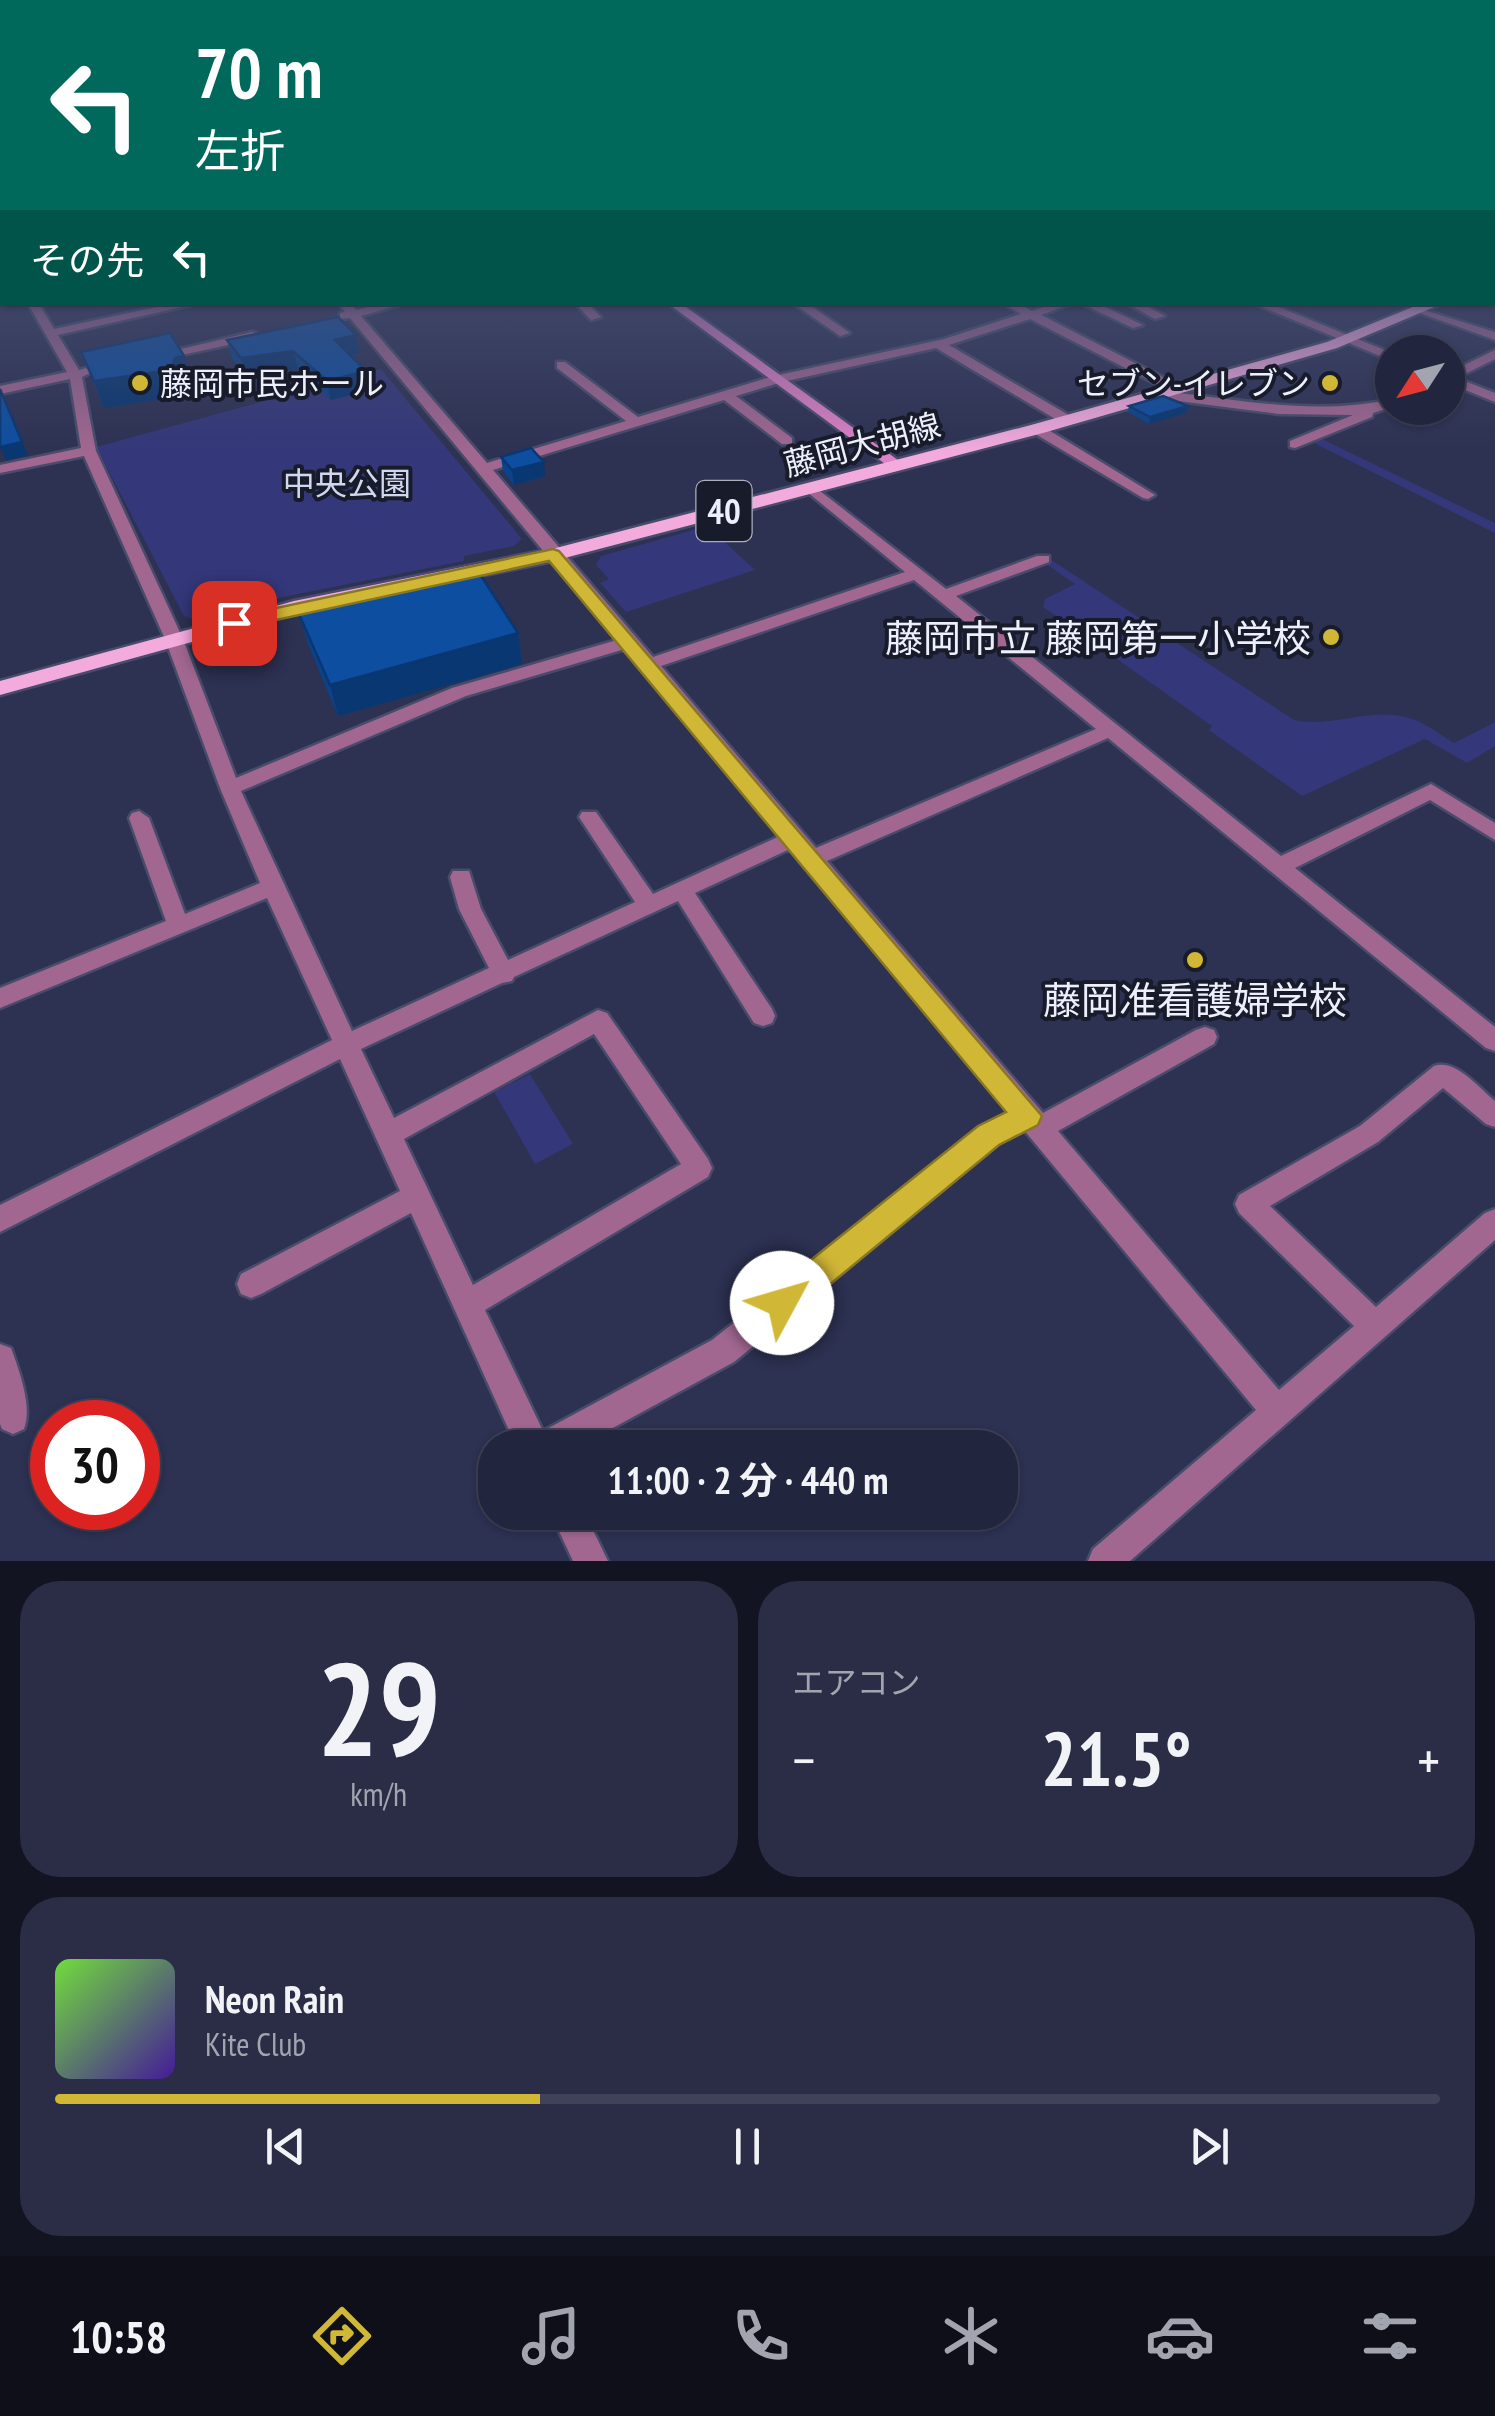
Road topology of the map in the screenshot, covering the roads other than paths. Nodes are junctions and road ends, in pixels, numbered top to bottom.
1 (35, 307) edge
2 (176, 307) edge
3 (585, 307) edge
4 (677, 307) edge
5 (804, 307) edge
6 (1016, 307) edge
7 (1056, 307) edge
8 (1094, 307) edge
9 (1139, 307) edge
10 (1267, 307) edge
11 (1428, 307) edge
12 (1432, 307) edge
13 (347, 308) edge
14 (1032, 315) junction
15 (1159, 316) dead end
16 (595, 317) dead end
17 (333, 318) edge
18 (1136, 325) dead end
19 (844, 332) dead end
20 (50, 333) junction
21 (260, 334) edge
22 (1495, 336) edge
23 (1347, 340) junction
24 (938, 344) junction
25 (1375, 351) edge
26 (1495, 354) edge
27 (130, 362) edge
28 (562, 365) dead end
29 (1465, 369) edge
30 (94, 370) edge
31 (75, 374) junction
32 (779, 379) junction
33 (1465, 385) edge
34 (0, 390) edge
35 (1168, 392) junction
36 (726, 396) junction
37 (1495, 398) edge
38 (1375, 410) edge
39 (1375, 410) edge
40 (1068, 420) junction
41 (636, 422) junction
42 (1038, 429) junction
43 (788, 441) dead end
44 (1295, 444) dead end
45 (89, 451) junction
46 (897, 466) junction
47 (0, 469) edge
48 (481, 469) junction
49 (811, 488) junction
50 (1148, 495) dead end
51 (553, 554) junction
52 (1042, 559) dead end
53 (916, 574) junction
54 (944, 596) junction
55 (174, 639) junction
56 (627, 644) junction
57 (647, 664) junction
58 (0, 688) edge
59 (1113, 729) junction
60 (230, 788) junction
61 (588, 817) dead end
62 (140, 818) dead end
63 (1495, 833) edge
64 (793, 839) junction
65 (814, 858) junction
66 (1278, 867) junction
67 (461, 877) dead end
68 (273, 887) junction
69 (681, 889) junction
70 (648, 904) junction
71 (177, 922) junction
72 (504, 975) junction
73 (0, 998) edge
74 (763, 1016) dead end
75 (1204, 1037) dead end
76 (1495, 1041) edge
77 (345, 1045) junction
78 (1495, 1116) edge
79 (1033, 1122) junction
80 (388, 1134) junction
81 (417, 1196) junction
82 (0, 1219) edge
83 (1495, 1222) edge
84 (252, 1284) dead end
85 (468, 1304) junction
86 (1375, 1326) junction
87 (0, 1360) edge
88 (1276, 1410) junction
89 (14, 1418) dead end
90 (526, 1430) edge
91 (576, 1430) edge
92 (575, 1530) edge
93 (591, 1561) edge
94 (1105, 1561) edge

1 - 20 street
2 - 20 street
3 - 16 street
4 - 32 street
5 - 19 street
6 - 14 street
7 - 14 street
8 - 18 street
9 - 15 street
10 - 23 street
11 - 23 main road, 藤岡大胡線 / 40
12 - 22 street
13 - 17 street
13 - 48 street
14 - 24 street
14 - 35 street
20 - 31 street
21 - 27 street
23 - 25 street
23 - 35 main road, 藤岡大胡線 / 40
24 - 32 street
24 - 40 street
26 - 29 street
28 - 41 street
30 - 31 street
31 - 34 street
31 - 45 street
32 - 36 street
32 - 46 street
33 - 37 street
35 - 38 street
35 - 40 main road, 藤岡大胡線 / 40
36 - 41 street
36 - 43 street
39 - 44 street
40 - 42 main road, 藤岡大胡線 / 40
41 - 48 street
42 - 46 main road, 藤岡大胡線 / 40
42 - 50 street
45 - 47 street
45 - 55 street
46 - 49 main road, 藤岡大胡線 / 40
48 - 51 street
49 - 51 main road, 藤岡大胡線 / 40
49 - 53 street
51 - 55 main road, 藤岡大胡線 / 40
51 - 56 street
52 - 54 street
53 - 54 street
53 - 57 street
54 - 59 street
55 - 58 main road, 藤岡大胡線 / 40
55 - 60 street
56 - 57 street
56 - 60 street
57 - 64 street
59 - 65 street
59 - 66 street
60 - 68 street
61 - 70 street
62 - 71 street
63 - 66 street
64 - 65 street
64 - 69 street
65 - 79 street
66 - 76 street
67 - 72 street
68 - 71 street
68 - 77 street
69 - 70 street
69 - 74 street
70 - 72 street
71 - 73 street
72 - 77 street
75 - 79 street
77 - 80 street
77 - 82 street
78 - 86 street
79 - 88 street
79 - 91 street
80 - 81 street
80 - 85 street
81 - 84 street
81 - 85 street
83 - 86 street
85 - 90 street
86 - 88 street
87 - 89 street
88 - 94 street
92 - 93 street

